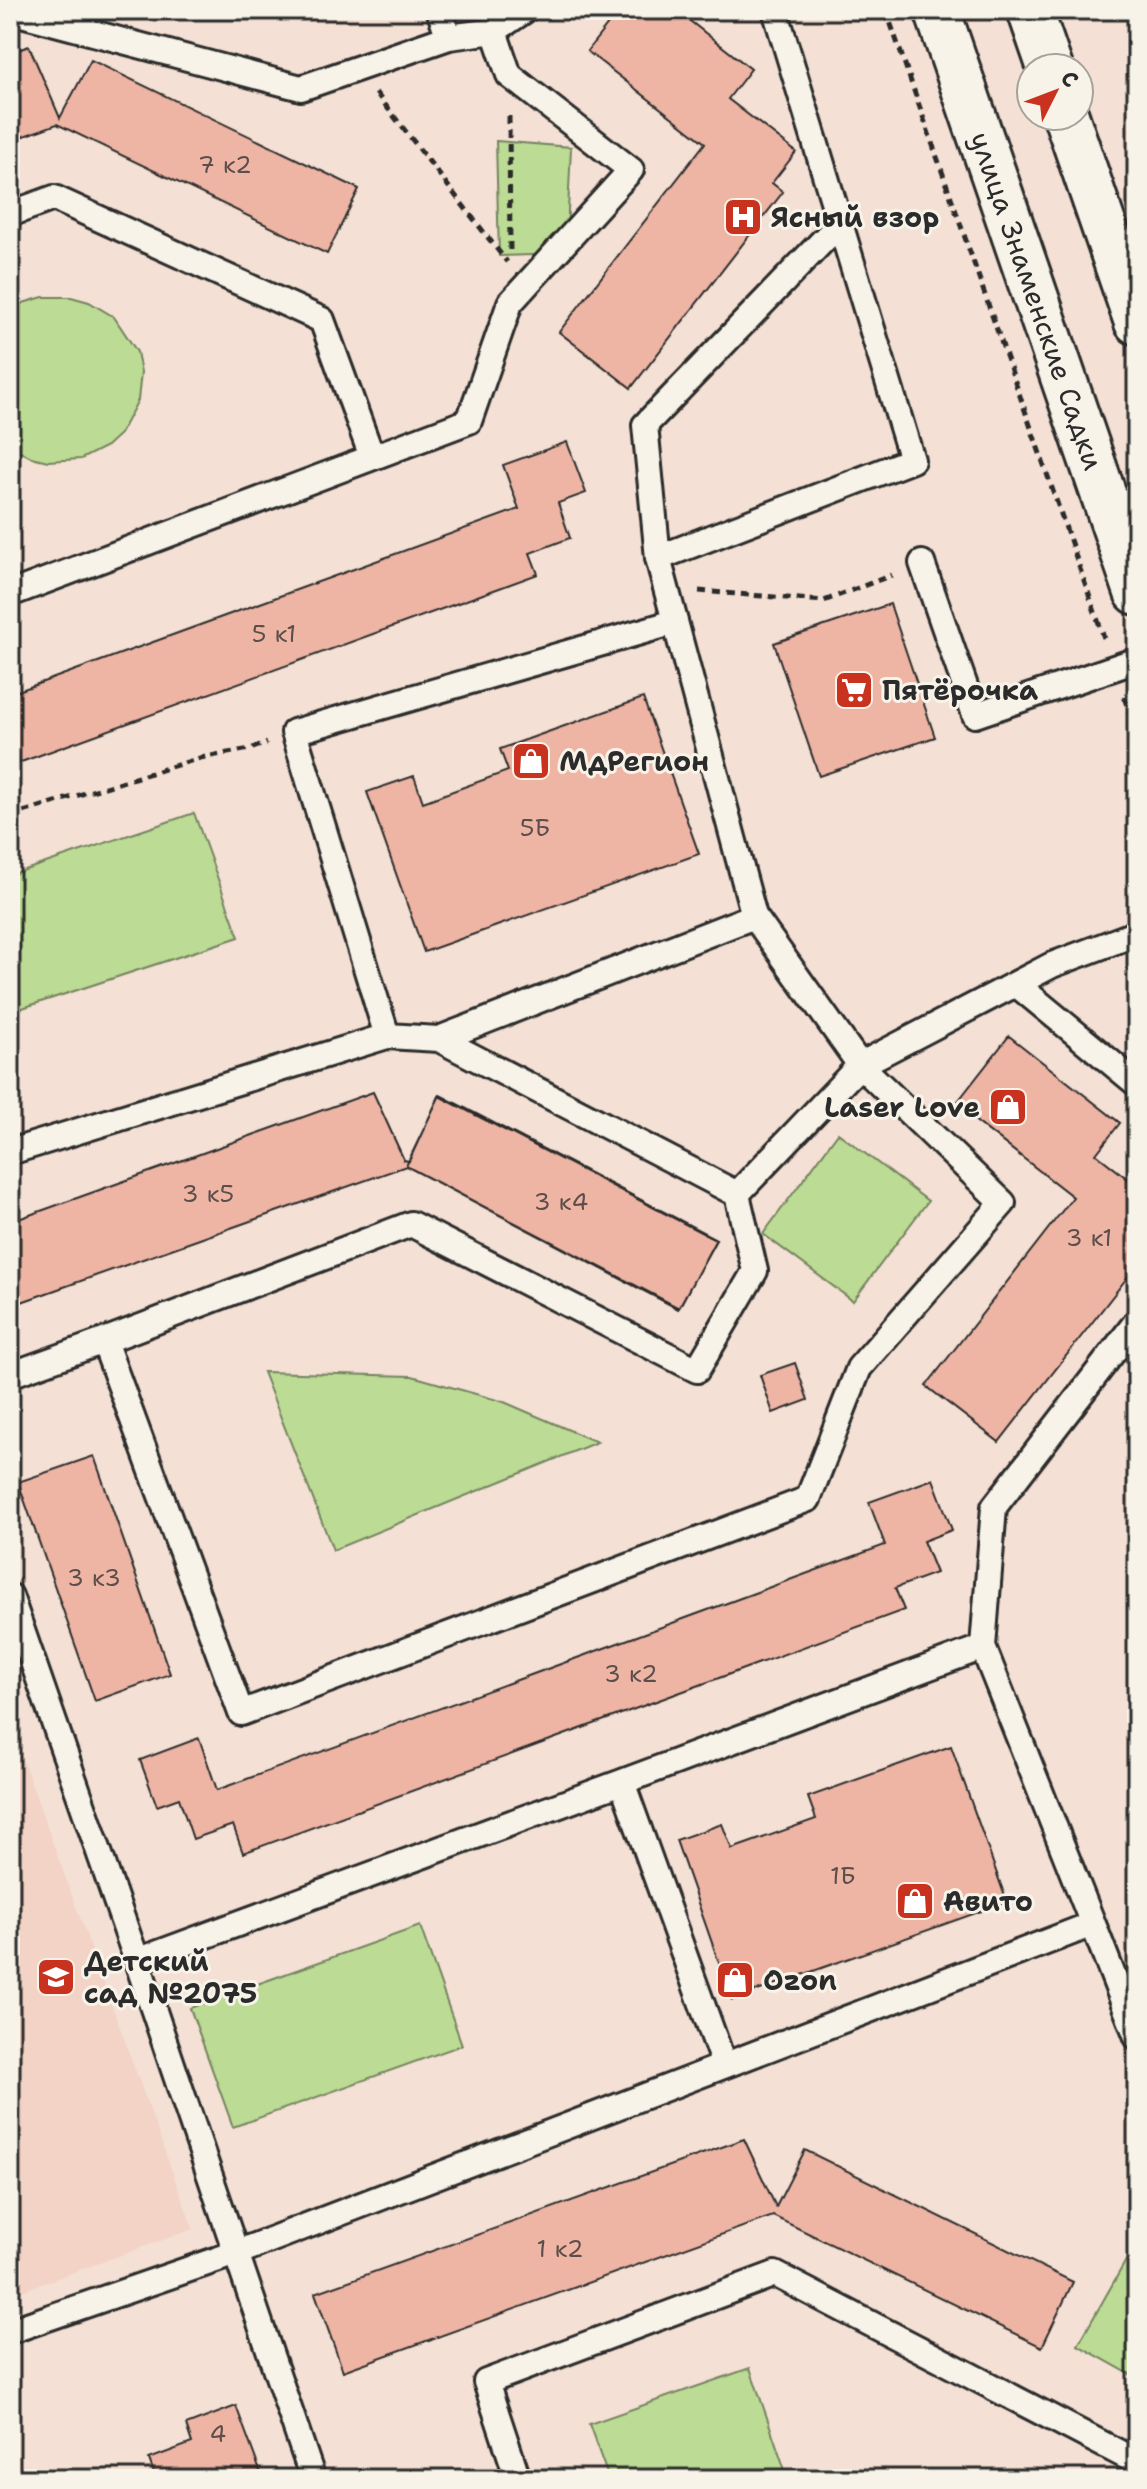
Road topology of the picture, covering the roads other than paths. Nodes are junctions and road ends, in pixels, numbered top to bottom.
1 (86, 10) edge
2 (439, 10) edge
3 (525, 10) edge
4 (775, 10) edge
5 (937, 10) edge
6 (1030, 10) edge
7 (10, 11) edge
8 (51, 16) edge
9 (494, 31) junction
10 (449, 37) junction
11 (1044, 52) edge
12 (1072, 132) edge
13 (10, 214) edge
14 (840, 223) junction
15 (1137, 322) edge
16 (372, 457) junction
17 (658, 558) junction
18 (922, 563) road end
19 (1137, 592) edge
20 (10, 594) edge
21 (675, 622) junction
22 (1126, 664) edge
23 (754, 916) junction
24 (1137, 933) edge
25 (1016, 984) junction
26 (387, 1036) junction
27 (439, 1039) junction
28 (860, 1065) junction
29 (1137, 1084) edge
30 (10, 1152) edge
31 (737, 1194) junction
32 (1137, 1321) edge
33 (104, 1341) junction
34 (10, 1375) edge
35 (12, 1612) edge
36 (983, 1647) junction
37 (622, 1782) junction
38 (1093, 1924) junction
39 (137, 1961) junction
40 (1137, 2037) edge
41 (724, 2065) junction
42 (236, 2253) junction
43 (10, 2331) edge
44 (1137, 2462) edge
45 (313, 2479) edge
46 (518, 2479) edge

1 - 8 lane
2 - 10 lane
3 - 9 lane
4 - 14 lane
5 - 19 street, улица Знаменские Садки
6 - 11 street
7 - 8 lane
8 - 10 lane
9 - 10 lane
9 - 16 lane
12 - 15 street
13 - 16 lane
14 - 17 lane
14 - 17 lane
16 - 20 lane
17 - 21 lane
18 - 22 lane
21 - 23 lane
21 - 26 lane
23 - 27 lane
23 - 28 lane
24 - 25 lane
25 - 28 lane
25 - 29 lane
26 - 27 lane
26 - 30 lane
27 - 31 lane
28 - 31 lane
28 - 33 lane
31 - 33 lane
32 - 36 lane
33 - 34 lane
35 - 39 lane
36 - 37 lane
36 - 38 lane
37 - 39 lane
37 - 41 lane
38 - 40 lane
38 - 41 lane
39 - 42 lane
41 - 42 lane
42 - 43 lane
42 - 45 lane
44 - 46 lane

